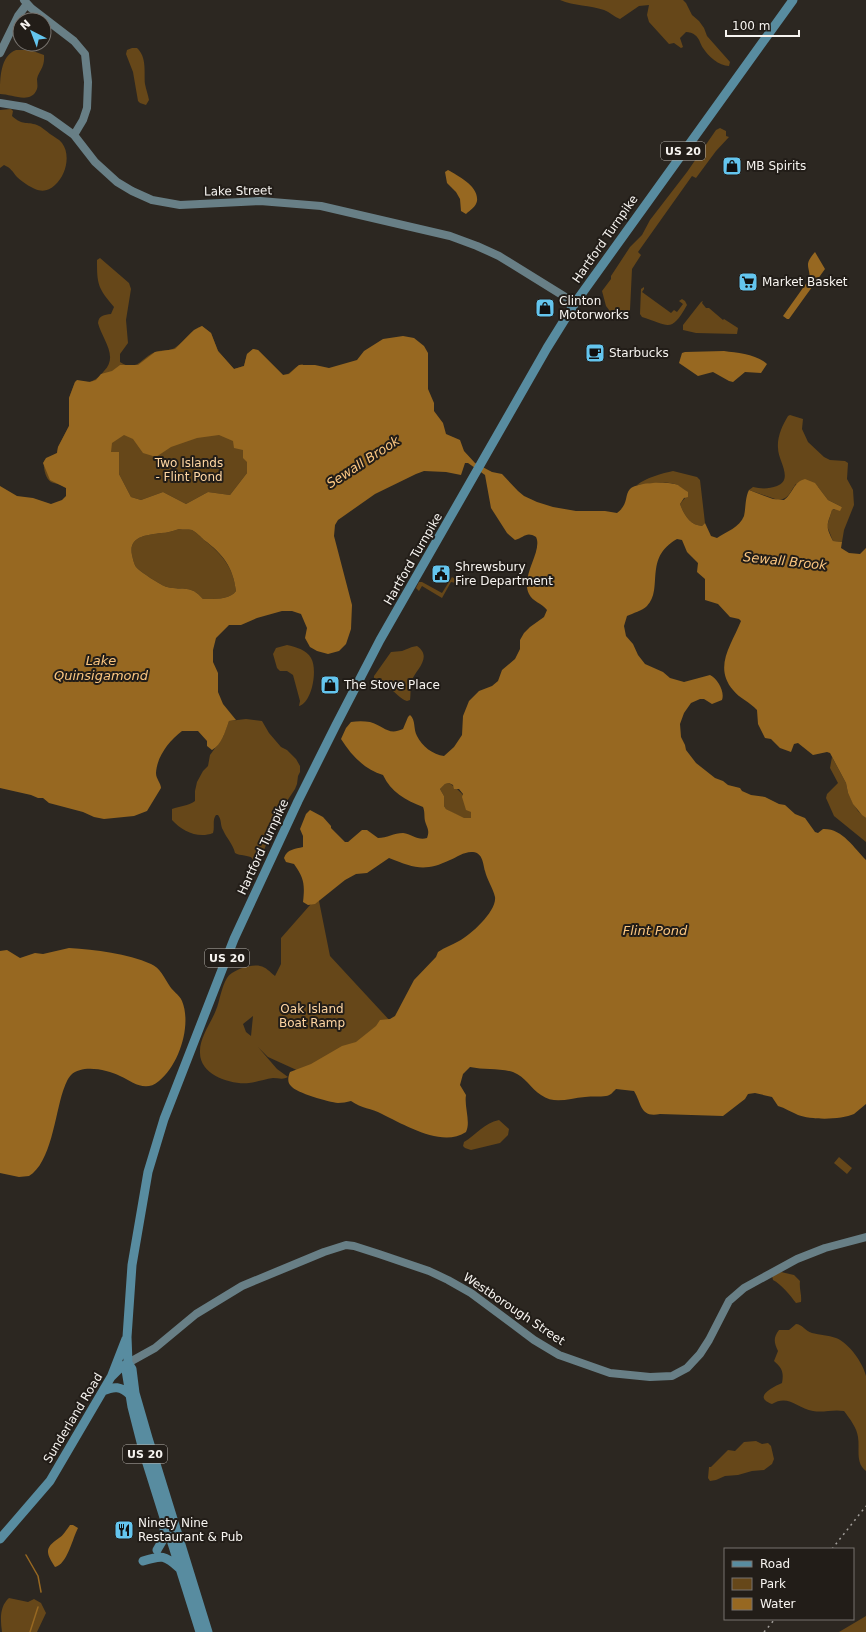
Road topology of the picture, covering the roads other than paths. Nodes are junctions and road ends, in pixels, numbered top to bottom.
1 (792, 0) edge
2 (25, 2) edge
3 (0, 53) edge
4 (0, 103) edge
5 (74, 135) junction
6 (575, 303) junction
7 (866, 1237) edge
8 (127, 1338) junction
9 (128, 1363) junction
10 (111, 1377) junction
11 (103, 1391) junction
12 (130, 1395) junction
13 (158, 1498) junction
14 (0, 1539) edge
15 (157, 1550) dead end
16 (143, 1561) dead end
17 (180, 1568) junction
18 (200, 1632) edge
19 (208, 1632) edge

1 - 6 main road, Hartford Turnpike / US 20
2 - 3 street
2 - 5 street
4 - 5 street, Lake Street
5 - 6 street, Lake Street
6 - 8 main road, Hartford Turnpike / US 20
7 - 9 street, Westborough Street
8 - 9 main road, US 20
8 - 10 main road
9 - 10 main road, Sunderland Road
9 - 12 main road, US 20
9 - 19 main road, US 20
10 - 11 main road, Sunderland Road
11 - 12 main road
11 - 14 main road, Sunderland Road
12 - 13 main road, US 20
13 - 15 main road
13 - 17 main road, US 20
16 - 17 main road
17 - 18 main road, US 20

